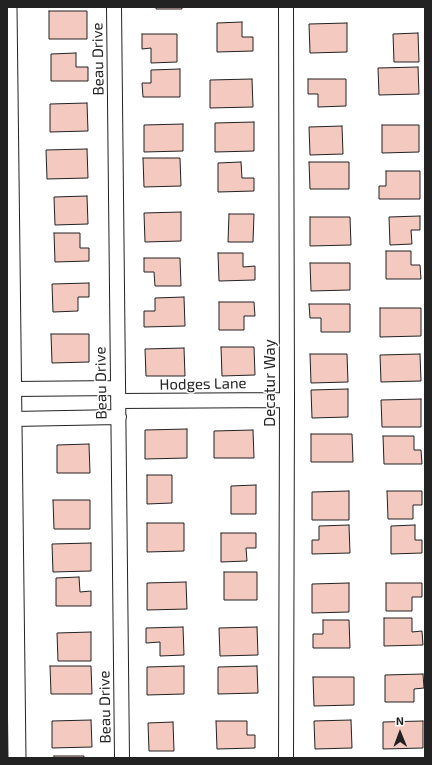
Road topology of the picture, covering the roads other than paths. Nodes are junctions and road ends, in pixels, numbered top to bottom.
1 (8, 7) edge
2 (114, 7) edge
3 (286, 7) edge
4 (8, 118) edge
5 (10, 390) edge
6 (118, 395) junction
7 (287, 400) junction
8 (118, 416) junction
9 (10, 418) edge
10 (11, 606) edge
11 (17, 758) edge
12 (122, 758) edge
13 (286, 758) edge

1 - 4 main road
2 - 6 street, Beau Drive
3 - 7 street, Decatur Way
4 - 5 main road
5 - 6 street, Hodges Lane
5 - 9 main road
6 - 7 street, Hodges Lane
6 - 8 street, Beau Drive
7 - 13 street, Decatur Way
8 - 9 street
8 - 12 street, Beau Drive
9 - 10 main road
10 - 11 main road

